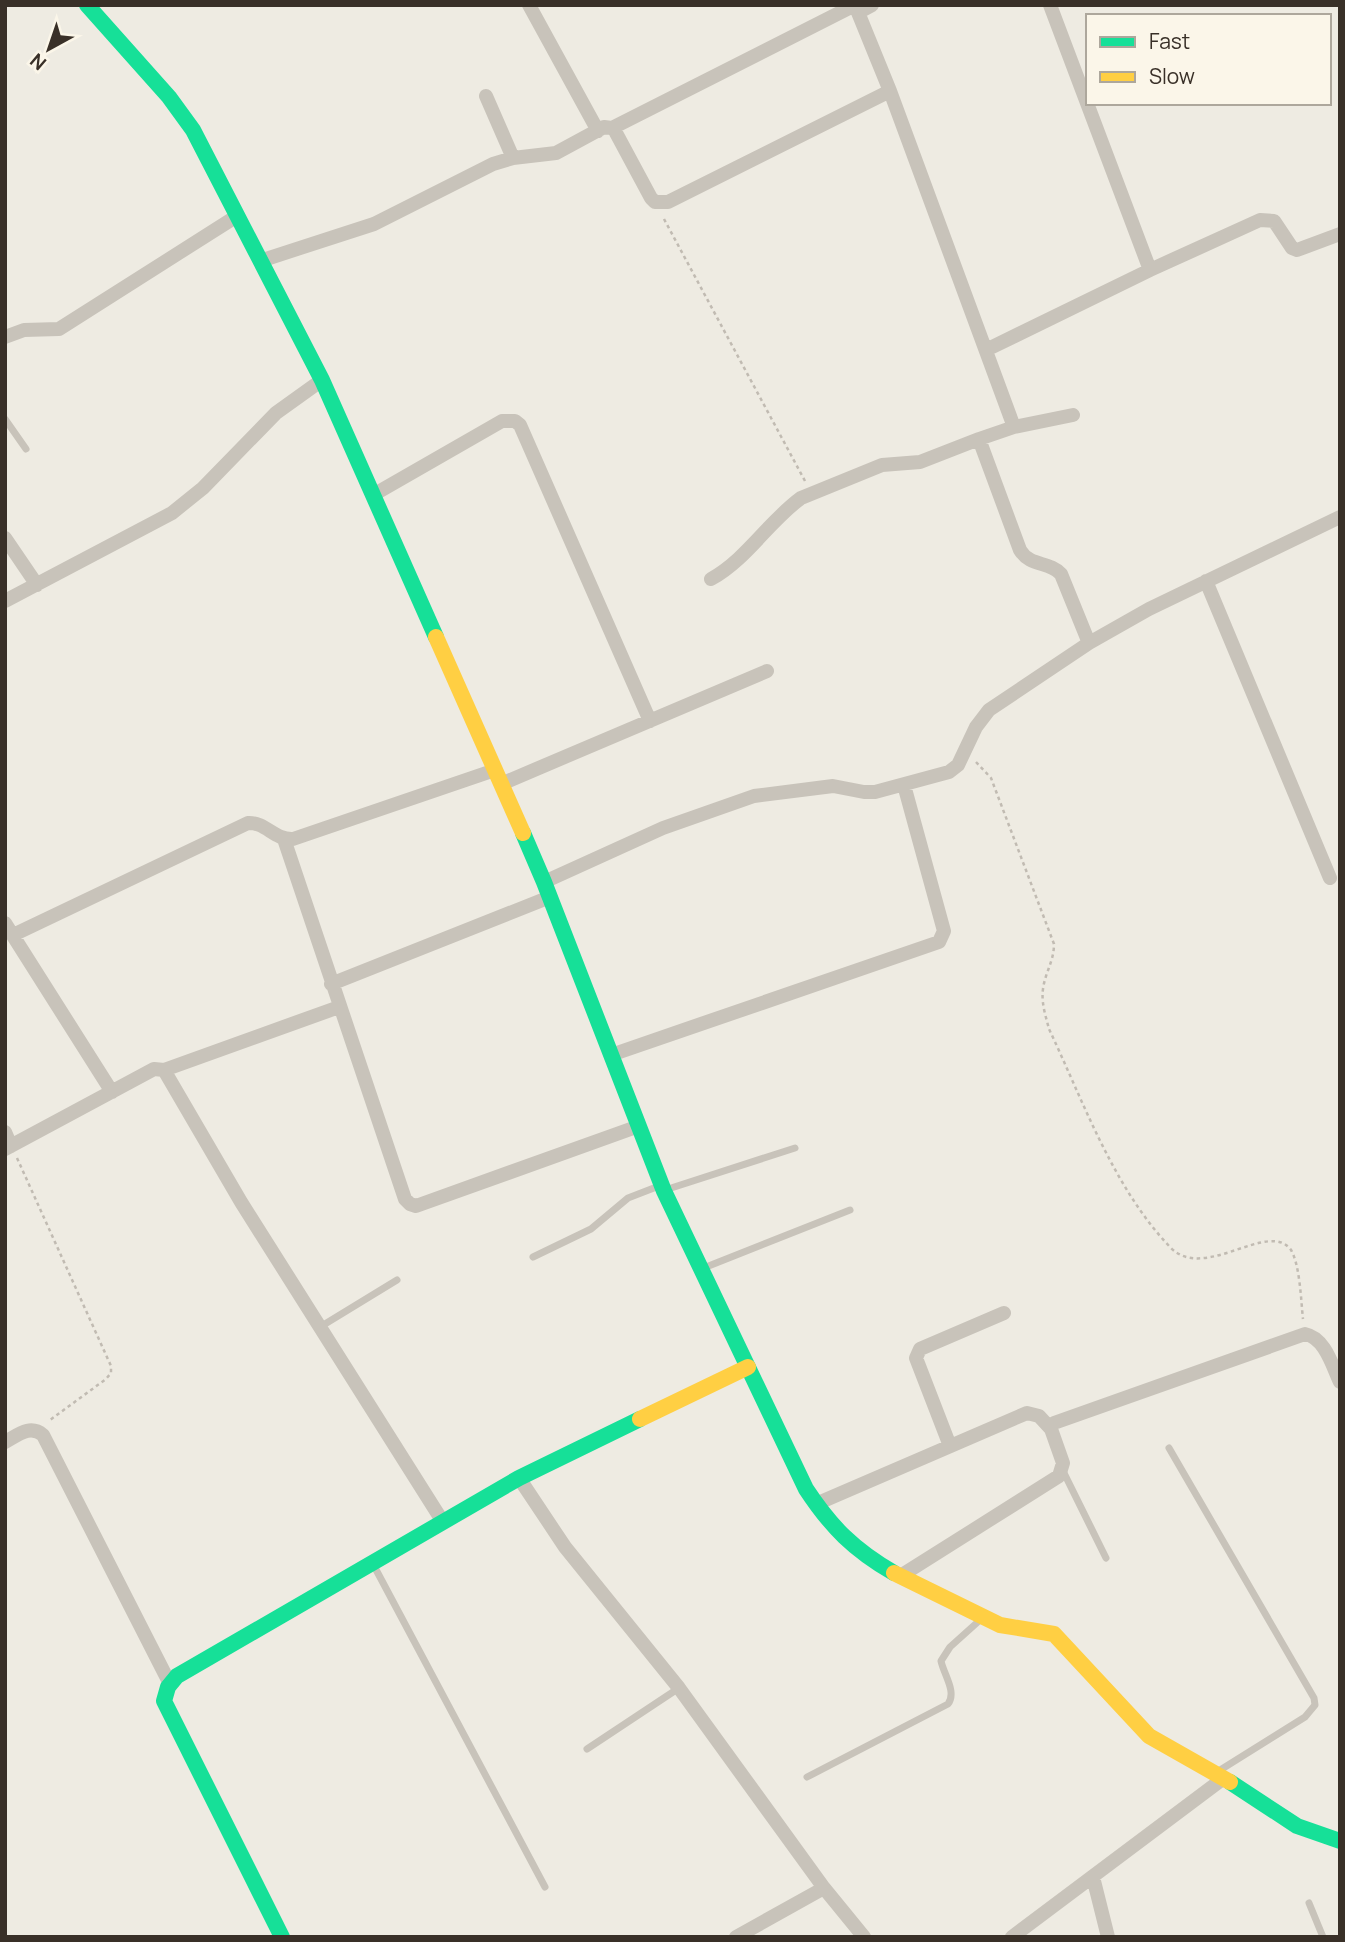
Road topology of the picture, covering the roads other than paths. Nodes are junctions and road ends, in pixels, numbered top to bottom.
1 (87, 5) edge
2 (529, 5) edge
3 (872, 5) edge
4 (1050, 5) edge
5 (856, 8) edge
6 (890, 91) junction
7 (1085, 92) edge
8 (486, 96) dead end
9 (1090, 105) edge
10 (605, 129) junction
11 (513, 158) junction
12 (237, 216) junction
13 (1340, 234) edge
14 (260, 261) junction
15 (1150, 270) junction
16 (5, 337) edge
17 (986, 350) junction
18 (322, 380) junction
19 (1073, 415) dead end
20 (5, 419) edge
21 (1014, 427) junction
22 (979, 439) junction
23 (26, 449) dead end
24 (373, 495) junction
25 (1340, 517) edge
26 (5, 538) edge
27 (711, 579) dead end
28 (1206, 581) junction
29 (37, 585) junction
30 (5, 601) edge
31 (1089, 643) junction
32 (767, 671) dead end
33 (650, 721) junction
34 (498, 777) junction
35 (904, 785) junction
36 (284, 839) junction
37 (1329, 878) dead end
38 (547, 889) junction
39 (9, 929) edge
40 (331, 984) junction
41 (339, 1007) junction
42 (611, 1055) junction
43 (164, 1070) junction
44 (112, 1092) junction
45 (639, 1126) junction
46 (5, 1132) edge
47 (8, 1148) edge
48 (794, 1148) dead end
49 (663, 1188) junction
50 (850, 1210) dead end
51 (533, 1257) dead end
52 (701, 1269) junction
53 (397, 1280) dead end
54 (1004, 1313) dead end
55 (320, 1327) junction
56 (748, 1367) junction
57 (1340, 1382) edge
58 (1051, 1429) junction
59 (5, 1442) edge
60 (950, 1446) junction
61 (1169, 1448) dead end
62 (1062, 1469) junction
63 (519, 1478) junction
64 (816, 1504) junction
65 (443, 1522) junction
66 (1106, 1558) dead end
67 (373, 1563) junction
68 (902, 1576) junction
69 (983, 1617) junction
70 (170, 1682) junction
71 (679, 1688) junction
72 (587, 1749) dead end
73 (1219, 1776) junction
74 (807, 1777) dead end
75 (1340, 1841) edge
76 (1093, 1877) junction
77 (545, 1887) dead end
78 (824, 1888) junction
79 (1309, 1903) dead end
80 (282, 1937) edge
81 (736, 1937) edge
82 (864, 1937) edge
83 (1012, 1937) edge
84 (1108, 1937) edge
85 (1323, 1937) edge

1 - 12 street
2 - 10 street
3 - 5 street
4 - 7 street
5 - 6 street
5 - 10 street
6 - 10 street
6 - 17 street
8 - 11 street
9 - 15 street
10 - 11 street
11 - 14 street
12 - 14 street
12 - 16 street
13 - 15 street
14 - 18 street
15 - 17 street
17 - 21 street
18 - 24 street
18 - 29 street
19 - 21 street
20 - 23 lane
21 - 22 street
22 - 27 street
22 - 31 street
24 - 33 street
24 - 34 street
25 - 28 street
26 - 29 street
28 - 31 street
28 - 37 street
29 - 30 street
31 - 35 street
32 - 33 street
33 - 34 street
34 - 36 street
34 - 38 street
35 - 38 street
35 - 42 street
36 - 39 street
36 - 40 street
38 - 40 street
38 - 42 street
39 - 44 street
40 - 41 street
41 - 43 street
41 - 45 street
42 - 45 street
43 - 44 street
43 - 55 street
44 - 47 street
45 - 49 street
46 - 47 street
48 - 49 lane
49 - 51 lane
49 - 52 street
50 - 52 lane
52 - 56 street
53 - 55 lane
54 - 60 street
55 - 65 street
56 - 63 street
56 - 64 street
57 - 58 street
58 - 60 street
58 - 62 street
59 - 70 street
60 - 64 street
61 - 73 lane
62 - 66 lane
62 - 68 street
63 - 65 street
63 - 71 street
64 - 68 street
65 - 67 street
67 - 70 street
67 - 77 lane
68 - 69 street
69 - 73 street
69 - 74 lane
70 - 80 street
71 - 72 lane
71 - 78 street
73 - 75 street
73 - 76 street
76 - 83 street
76 - 84 street
78 - 81 street
78 - 82 street
79 - 85 lane

